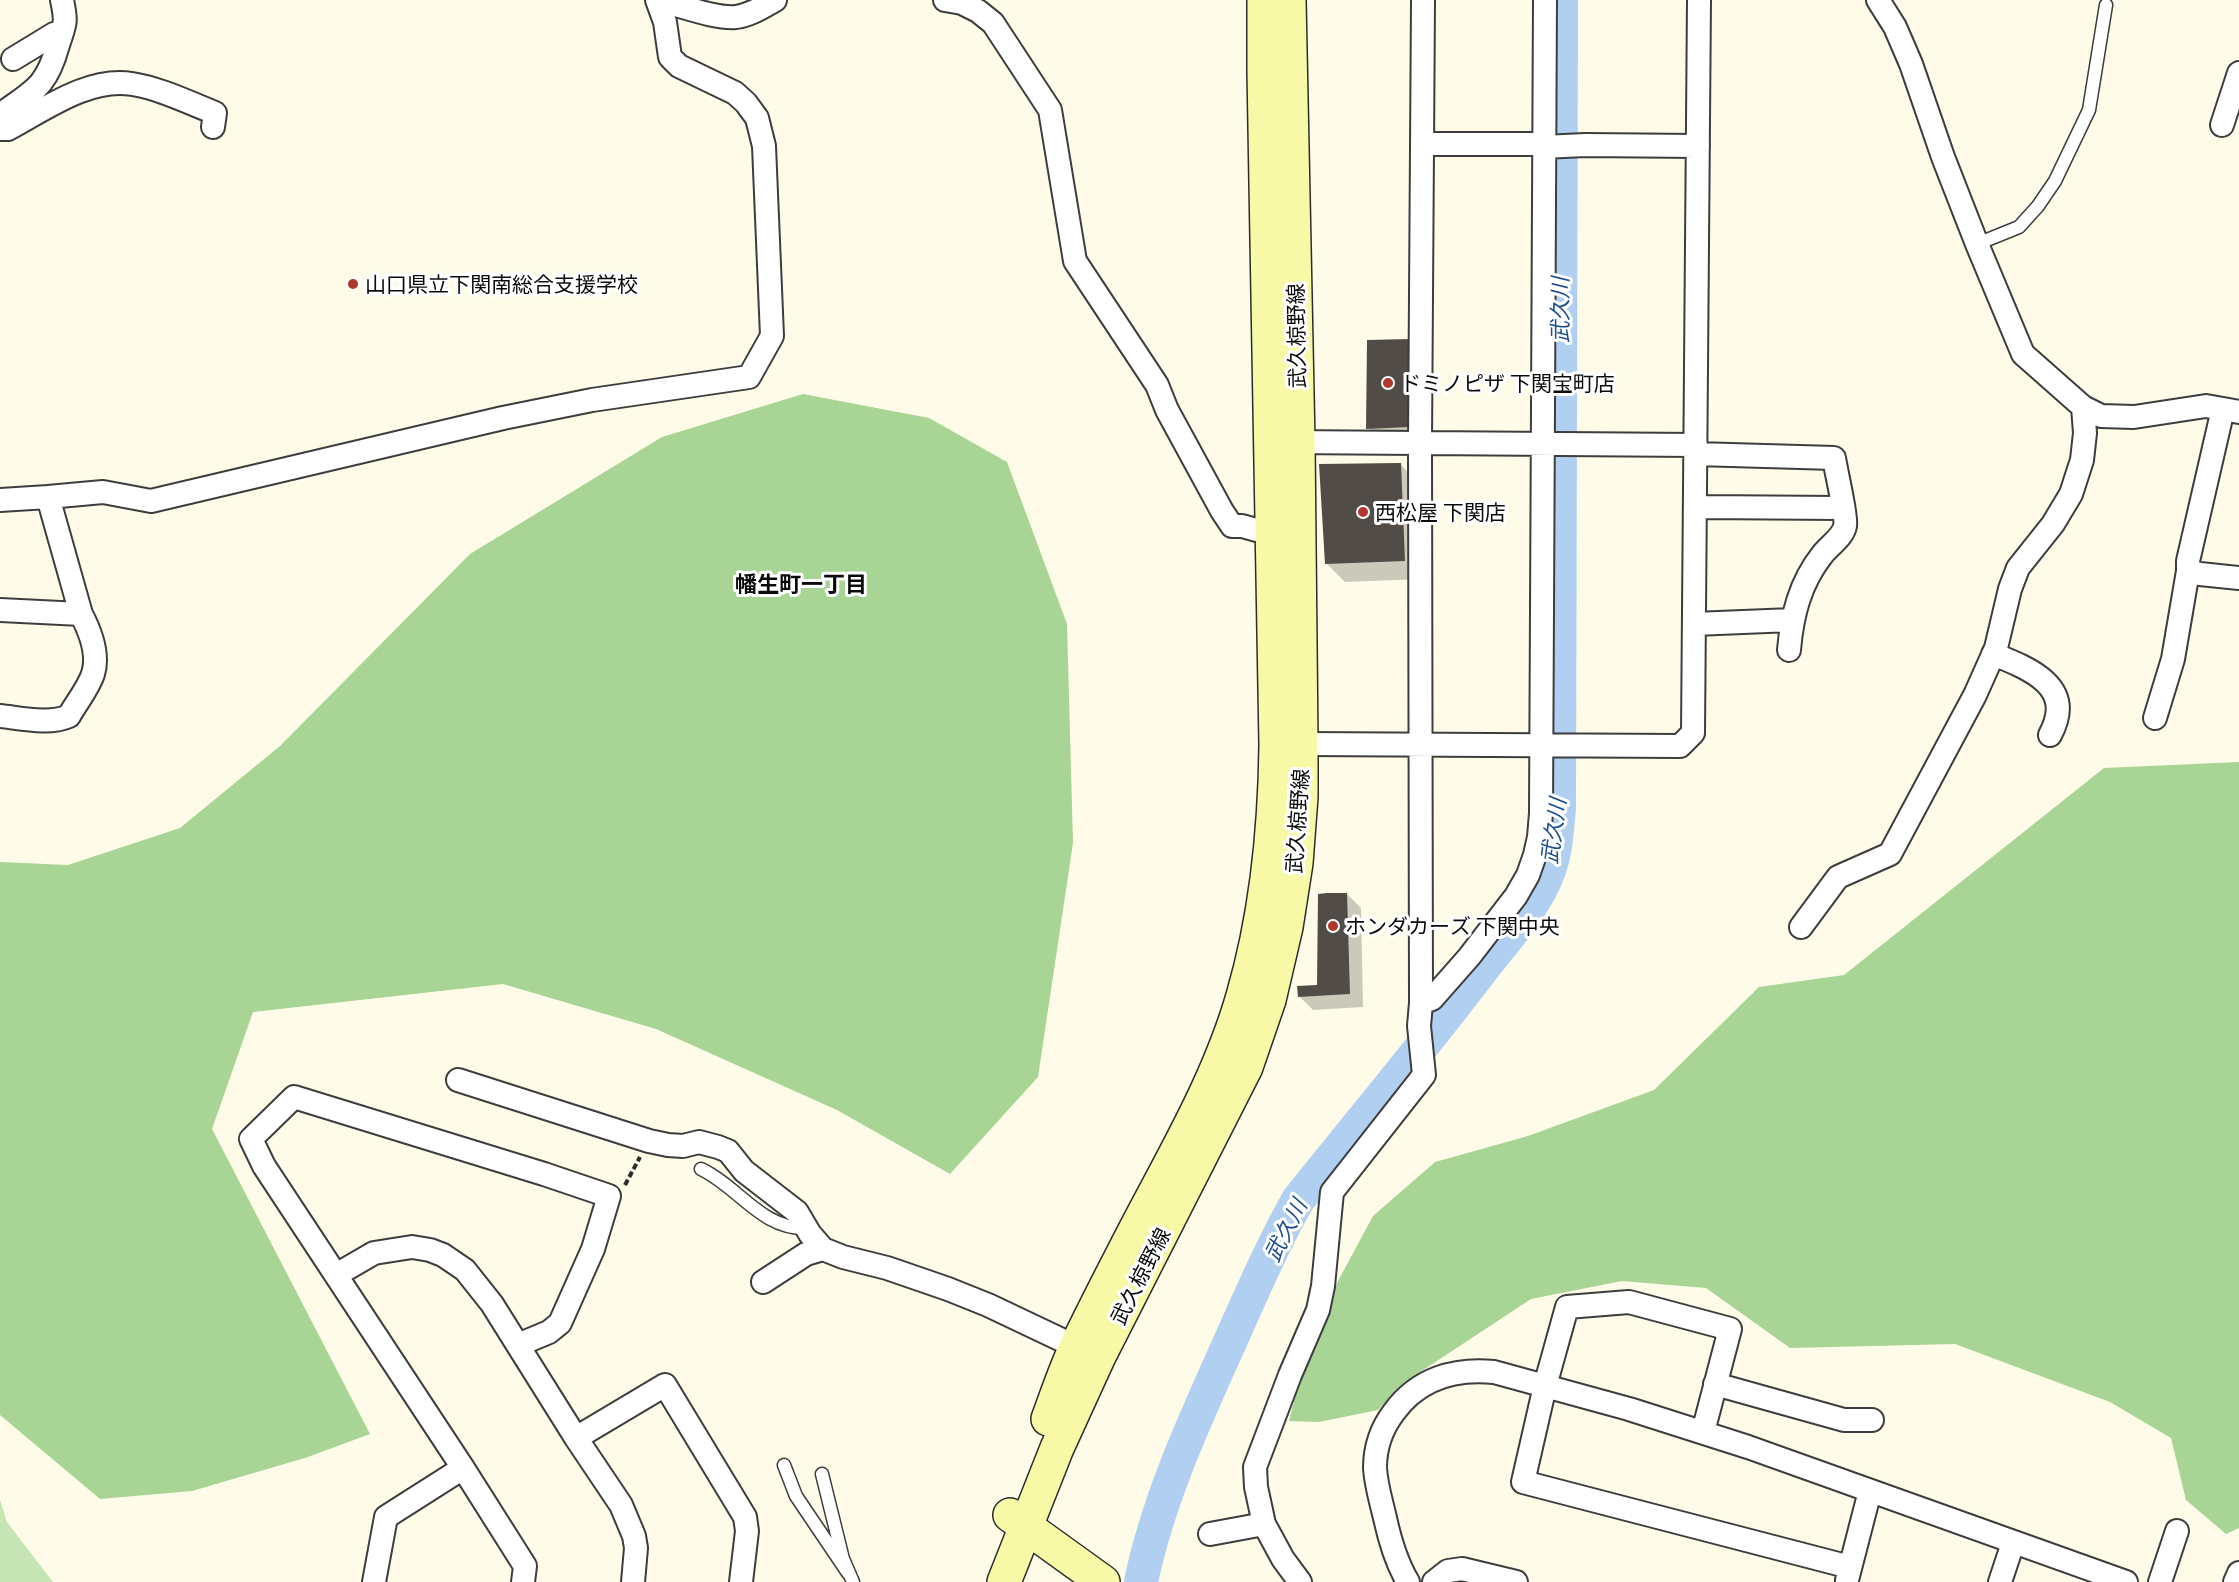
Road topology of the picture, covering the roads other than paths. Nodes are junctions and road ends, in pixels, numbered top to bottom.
1 (62, 0) edge
2 (657, 0) edge
3 (776, 0) edge
4 (945, 0) edge
5 (1264, 0) edge
6 (1289, 0) edge
7 (1423, 0) edge
8 (1545, 0) edge
9 (1700, 0) edge
10 (1878, 0) edge
11 (2106, 4) dead end
12 (62, 32) junction
13 (13, 58) dead end
14 (2239, 73) edge
15 (0, 115) edge
16 (2222, 125) dead end
17 (213, 128) dead end
18 (0, 129) edge
19 (1423, 144) junction
20 (1545, 146) junction
21 (1698, 146) junction
22 (1977, 244) junction
23 (2083, 407) junction
24 (2231, 411) edge
25 (1285, 442) junction
26 (1420, 442) junction
27 (1544, 444) junction
28 (1696, 449) junction
29 (48, 497) junction
30 (0, 500) edge
31 (1696, 507) junction
32 (1842, 508) junction
33 (1271, 534) junction
34 (2188, 571) junction
35 (2239, 578) edge
36 (0, 610) edge
37 (81, 614) junction
38 (1792, 620) junction
39 (1694, 624) junction
40 (1789, 650) dead end
41 (1993, 654) junction
42 (0, 716) edge
43 (2155, 718) dead end
44 (2050, 735) dead end
45 (1301, 744) junction
46 (1421, 745) junction
47 (1544, 745) junction
48 (1801, 927) dead end
49 (1421, 1003) junction
50 (458, 1080) dead end
51 (701, 1169) dead end
52 (807, 1228) junction
53 (823, 1249) junction
54 (336, 1275) junction
55 (764, 1282) dead end
56 (518, 1345) junction
57 (1087, 1352) junction
58 (1715, 1384) junction
59 (1545, 1386) junction
60 (1872, 1420) dead end
61 (1703, 1432) junction
62 (576, 1438) junction
63 (784, 1465) dead end
64 (463, 1468) junction
65 (822, 1474) dead end
66 (1870, 1491) junction
67 (1017, 1520) junction
68 (1264, 1524) junction
69 (2177, 1531) dead end
70 (1210, 1534) dead end
71 (2013, 1543) junction
72 (2239, 1573) edge
73 (1848, 1574) edge
74 (1094, 1575) edge
75 (851, 1577) edge
76 (379, 1581) edge
77 (523, 1582) edge
78 (633, 1582) edge
79 (741, 1582) edge
80 (982, 1582) edge
81 (1004, 1582) edge
82 (1300, 1582) edge
83 (1408, 1582) edge
84 (1434, 1582) edge
85 (1516, 1582) edge
86 (2000, 1582) edge
87 (2126, 1582) edge
88 (2160, 1582) edge
89 (2235, 1582) edge

1 - 12 street
2 - 3 street
2 - 29 street
4 - 33 street
5 - 25 main road, 武久椋野線
6 - 25 main road, 武久椋野線
7 - 19 street
8 - 20 street
9 - 21 street
10 - 22 street
11 - 22 lane
12 - 13 street
12 - 15 street
14 - 16 street
17 - 18 street
19 - 20 street
19 - 26 street
20 - 21 street
20 - 27 street
21 - 28 street
22 - 23 street
23 - 24 street
23 - 41 street
24 - 34 street
25 - 26 street
25 - 33 main road, 武久椋野線
25 - 45 main road, 武久椋野線
26 - 27 street
26 - 46 street
27 - 28 street
27 - 47 street
28 - 31 street
28 - 32 street
29 - 30 street
29 - 37 street
31 - 32 street
31 - 39 street
32 - 38 street
33 - 57 main road, 武久椋野線
34 - 35 street
34 - 43 street
36 - 37 street
37 - 42 street
38 - 39 street
38 - 40 street
39 - 47 street
41 - 44 street
41 - 48 street
45 - 46 street
45 - 57 main road, 武久椋野線
46 - 47 street
46 - 49 street
47 - 49 street
49 - 68 street
50 - 52 street
51 - 52 lane
52 - 53 street
53 - 55 street
53 - 57 street
54 - 56 street
54 - 56 street
54 - 64 street
56 - 62 street
57 - 67 main road, 武久椋野線
58 - 59 street
58 - 60 street
58 - 61 street
59 - 61 street
59 - 73 street
59 - 83 street
61 - 66 street
62 - 78 street
62 - 79 street
63 - 75 lane
64 - 76 street
64 - 77 street
65 - 75 lane
66 - 71 street
66 - 73 street
67 - 74 main road
67 - 80 main road, 武久椋野線
67 - 81 main road, 武久椋野線
68 - 70 street
68 - 82 street
69 - 88 street
71 - 86 street
71 - 87 street
72 - 89 street
84 - 85 street

